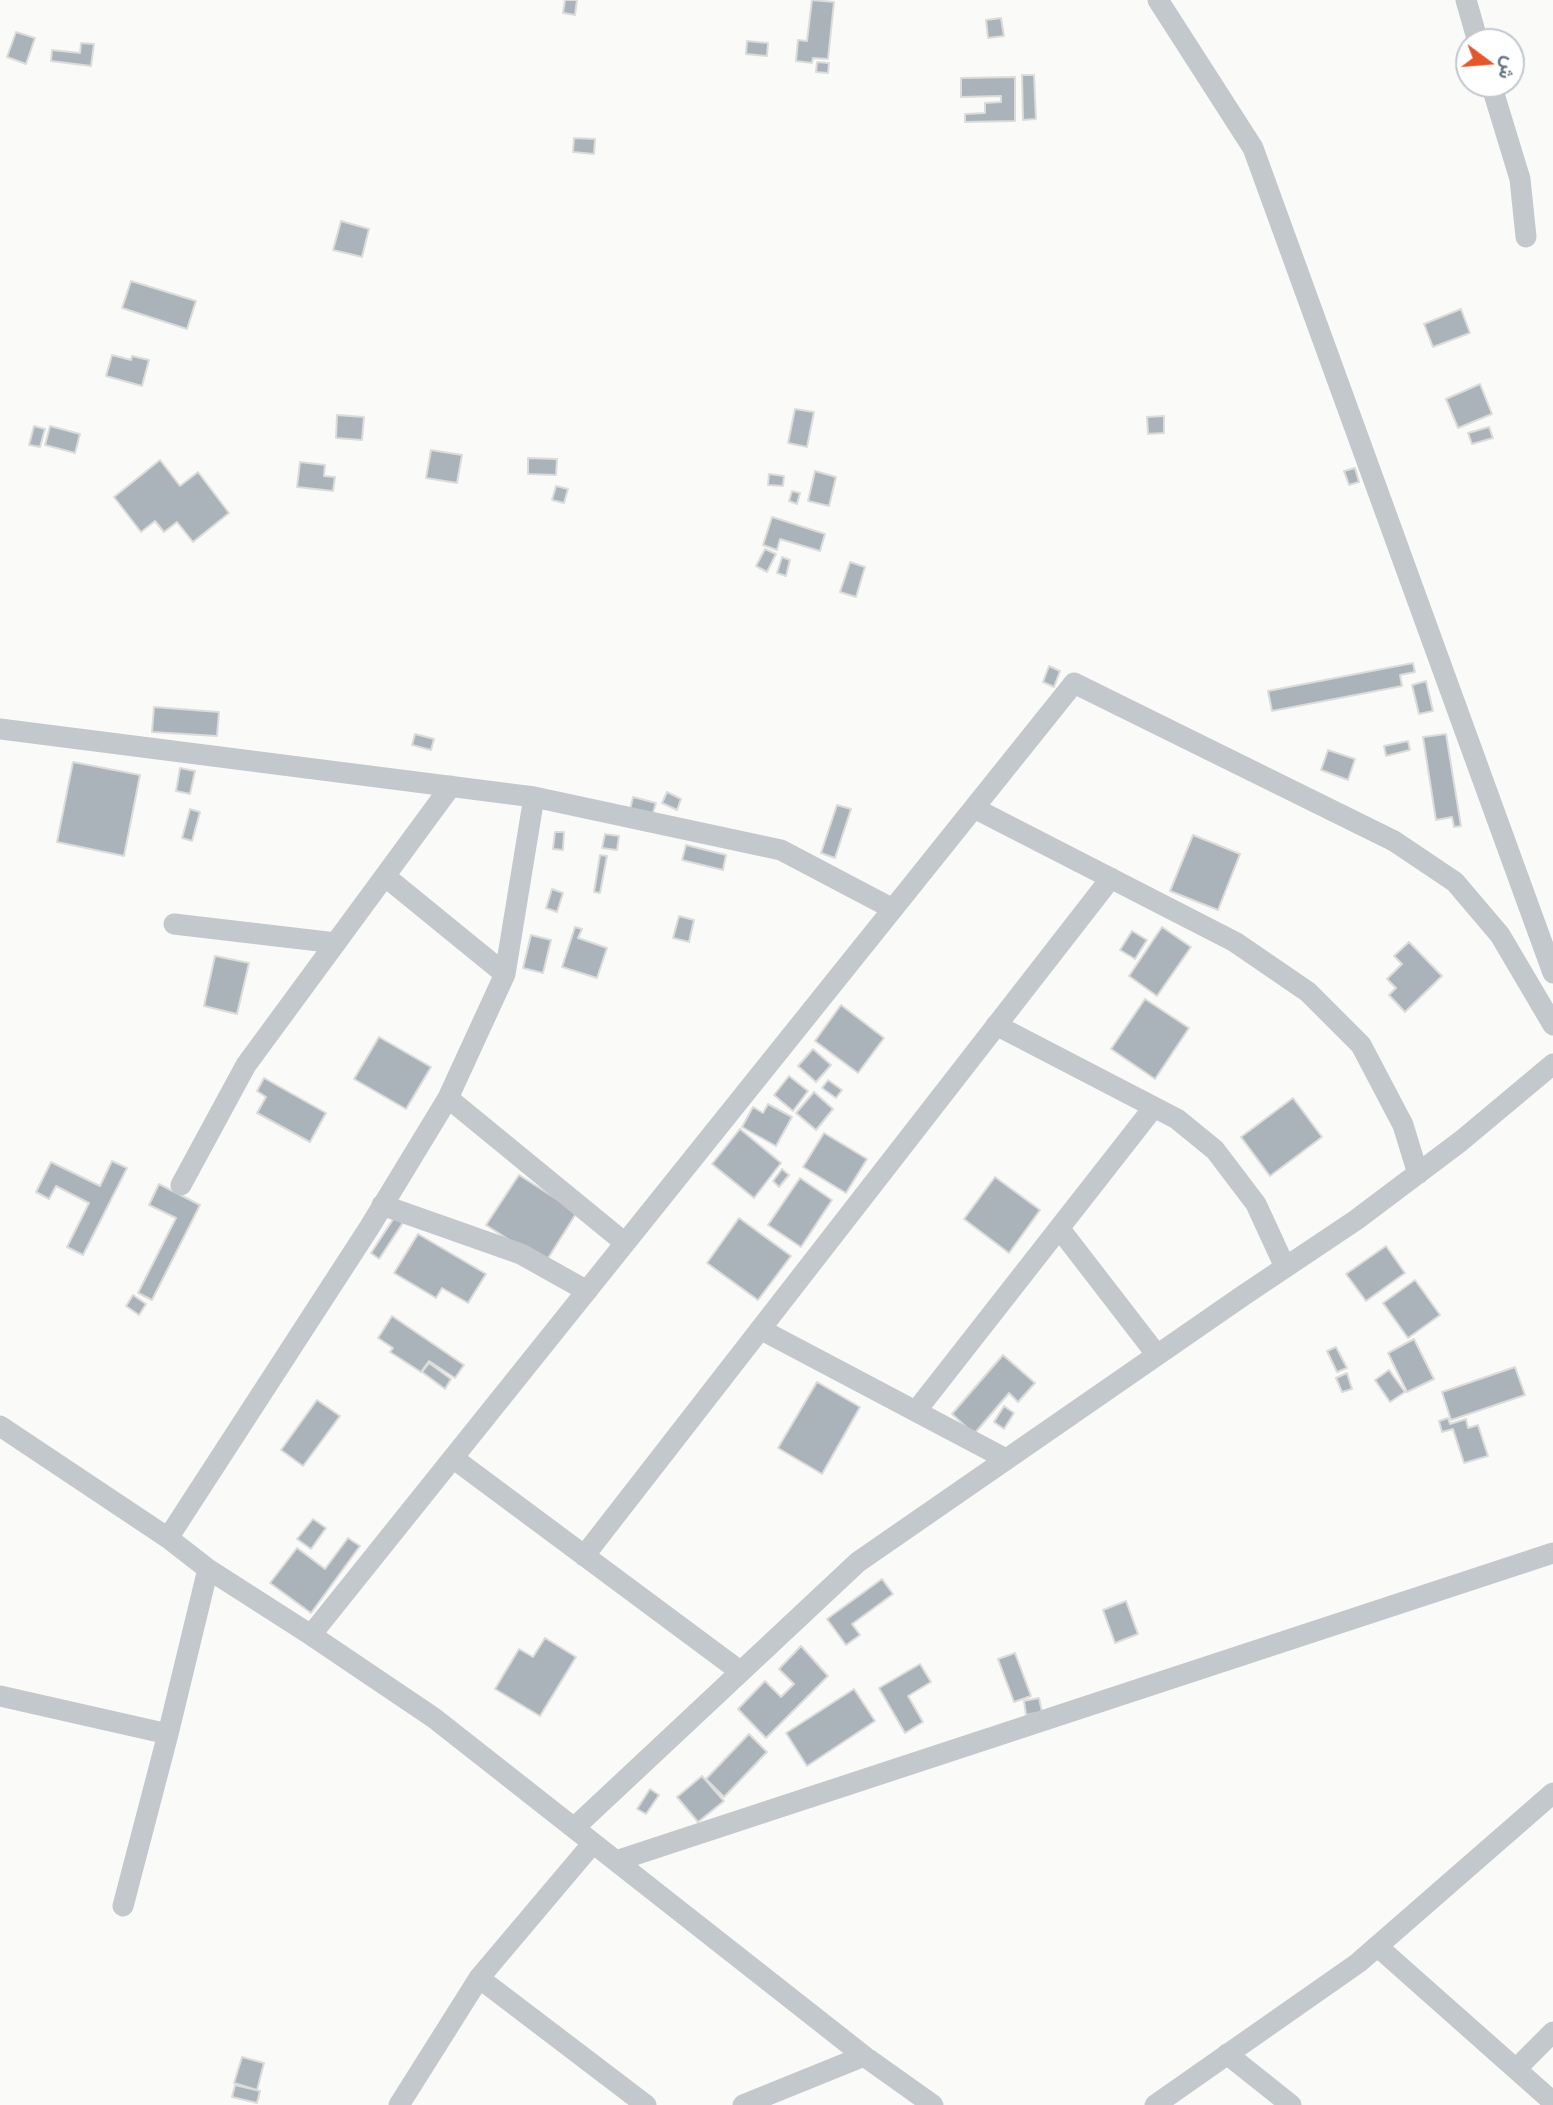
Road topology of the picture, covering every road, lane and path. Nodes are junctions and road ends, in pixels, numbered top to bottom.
1 (1158, 0) edge
2 (1466, 0) edge
3 (1474, 28) edge
4 (1495, 98) edge
5 (1526, 237) dead end
6 (0, 729) edge
7 (451, 786) junction
8 (534, 797) junction
9 (974, 808) junction
10 (386, 877) junction
11 (1111, 878) junction
12 (893, 909) junction
13 (174, 924) dead end
14 (336, 943) junction
15 (1553, 973) edge
16 (505, 974) junction
17 (996, 1025) junction
18 (1553, 1025) edge
19 (1553, 1064) edge
20 (448, 1098) junction
21 (1154, 1107) junction
22 (1418, 1174) junction
23 (181, 1185) dead end
24 (382, 1205) junction
25 (1059, 1228) junction
26 (625, 1243) junction
27 (1285, 1267) junction
28 (587, 1291) junction
29 (760, 1329) junction
30 (1157, 1355) junction
31 (916, 1411) junction
32 (0, 1426) edge
33 (453, 1458) junction
34 (1006, 1459) junction
35 (168, 1538) junction
36 (1553, 1553) edge
37 (584, 1556) junction
38 (208, 1569) junction
39 (311, 1635) junction
40 (741, 1672) junction
41 (0, 1696) edge
42 (168, 1734) junction
43 (1553, 1793) edge
44 (574, 1828) junction
45 (593, 1843) junction
46 (615, 1861) junction
47 (123, 1906) dead end
48 (1377, 1946) junction
49 (480, 1978) junction
50 (1553, 2032) edge
51 (1227, 2054) junction
52 (864, 2056) junction
53 (1516, 2069) junction
54 (1553, 2102) edge
55 (399, 2105) edge
56 (646, 2105) edge
57 (743, 2105) edge
58 (933, 2105) edge
59 (1155, 2105) edge
60 (1291, 2105) edge

1 - 15 street
2 - 3 street
4 - 5 street
6 - 7 street
7 - 8 street
7 - 10 street
8 - 12 street
8 - 16 street
9 - 11 street
9 - 12 street
9 - 18 street
10 - 14 street
10 - 16 street
11 - 17 street
11 - 22 street
12 - 26 street
13 - 14 street
14 - 23 street
16 - 20 street
17 - 21 street
17 - 29 street
19 - 22 street
20 - 24 street
20 - 26 street
21 - 25 street
21 - 27 street
22 - 27 street
24 - 28 street
24 - 35 street
25 - 30 street
25 - 31 street
26 - 28 street
27 - 30 street
28 - 33 street
29 - 31 street
29 - 37 street
30 - 34 street
31 - 34 street
32 - 35 street
33 - 37 street
33 - 39 street
34 - 40 street
35 - 38 street
36 - 46 street
37 - 40 street
38 - 39 street
38 - 42 street
39 - 44 street
40 - 44 street
41 - 42 street
42 - 47 street
43 - 48 street
44 - 45 street
45 - 46 street
45 - 49 street
46 - 52 street
48 - 51 street
48 - 53 street
49 - 55 street
49 - 56 street
50 - 53 street
51 - 59 street
51 - 60 street
52 - 57 street
52 - 58 street
53 - 54 street

